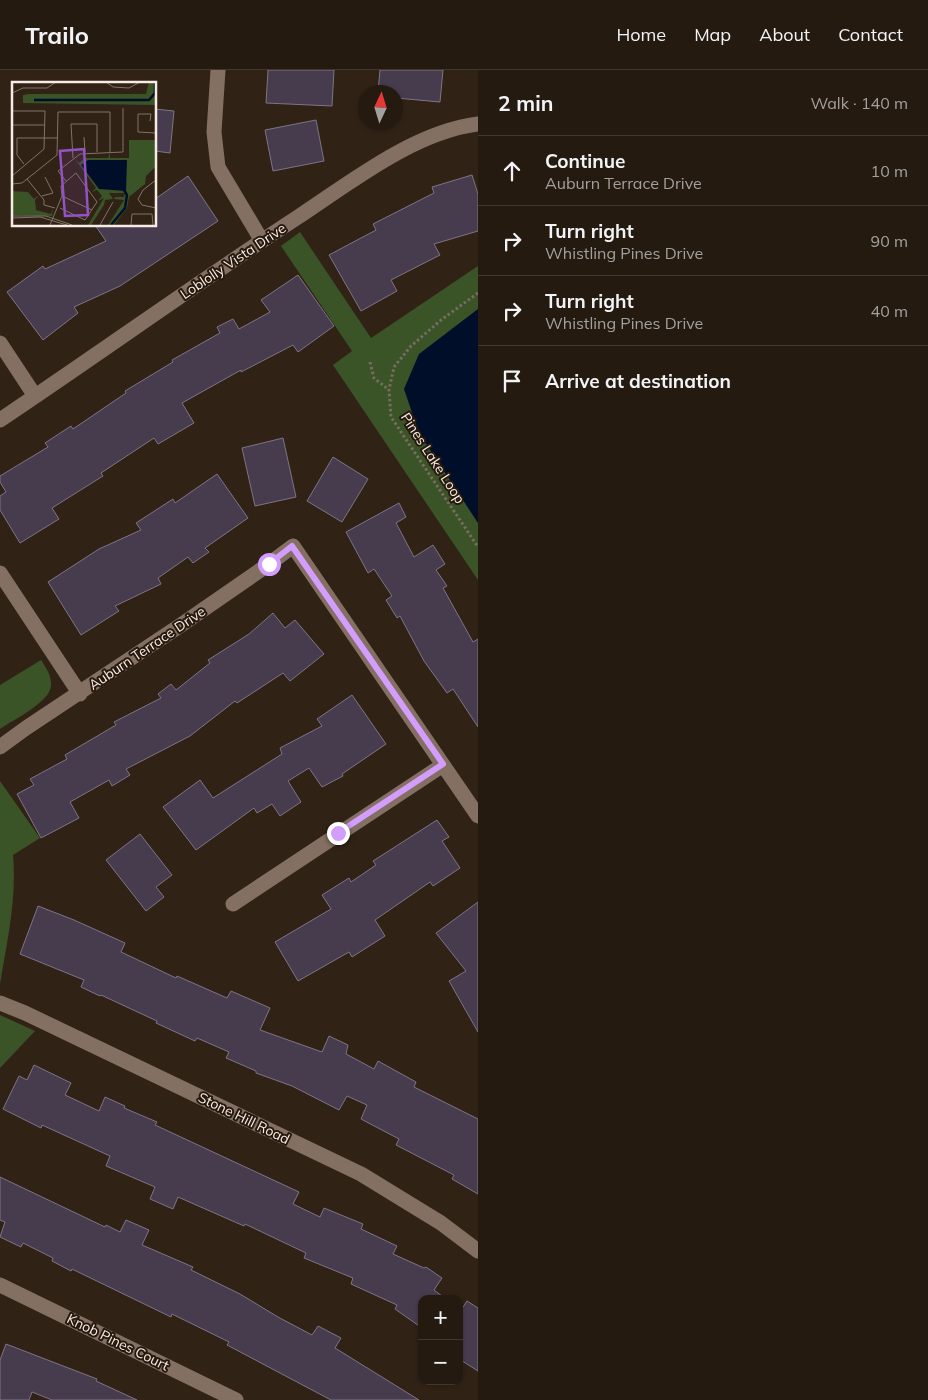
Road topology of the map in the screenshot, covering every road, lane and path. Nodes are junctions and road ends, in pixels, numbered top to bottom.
1 (218, 70) edge
2 (478, 124) edge
3 (262, 241) junction
4 (478, 293) edge
5 (0, 343) edge
6 (370, 362) dead end
7 (389, 390) junction
8 (36, 396) junction
9 (0, 420) edge
10 (478, 547) edge
11 (0, 574) edge
12 (80, 694) junction
13 (0, 748) edge
14 (443, 764) junction
15 (478, 816) edge
16 (233, 904) dead end
17 (0, 1003) edge
18 (478, 1251) edge
19 (0, 1285) edge
20 (236, 1400) edge

1 - 3 street
2 - 3 street, Loblolly Vista Drive
3 - 8 street, Loblolly Vista Drive
4 - 7 path, Pines Lake Loop
5 - 8 street
6 - 7 path
7 - 10 path, Pines Lake Loop
8 - 9 street, Loblolly Vista Drive
11 - 12 street
12 - 13 street, Auburn Terrace Drive
12 - 14 street, Auburn Terrace Drive
14 - 15 street
14 - 16 street
17 - 18 street, Stone Hill Road
19 - 20 street, Knob Pines Court

